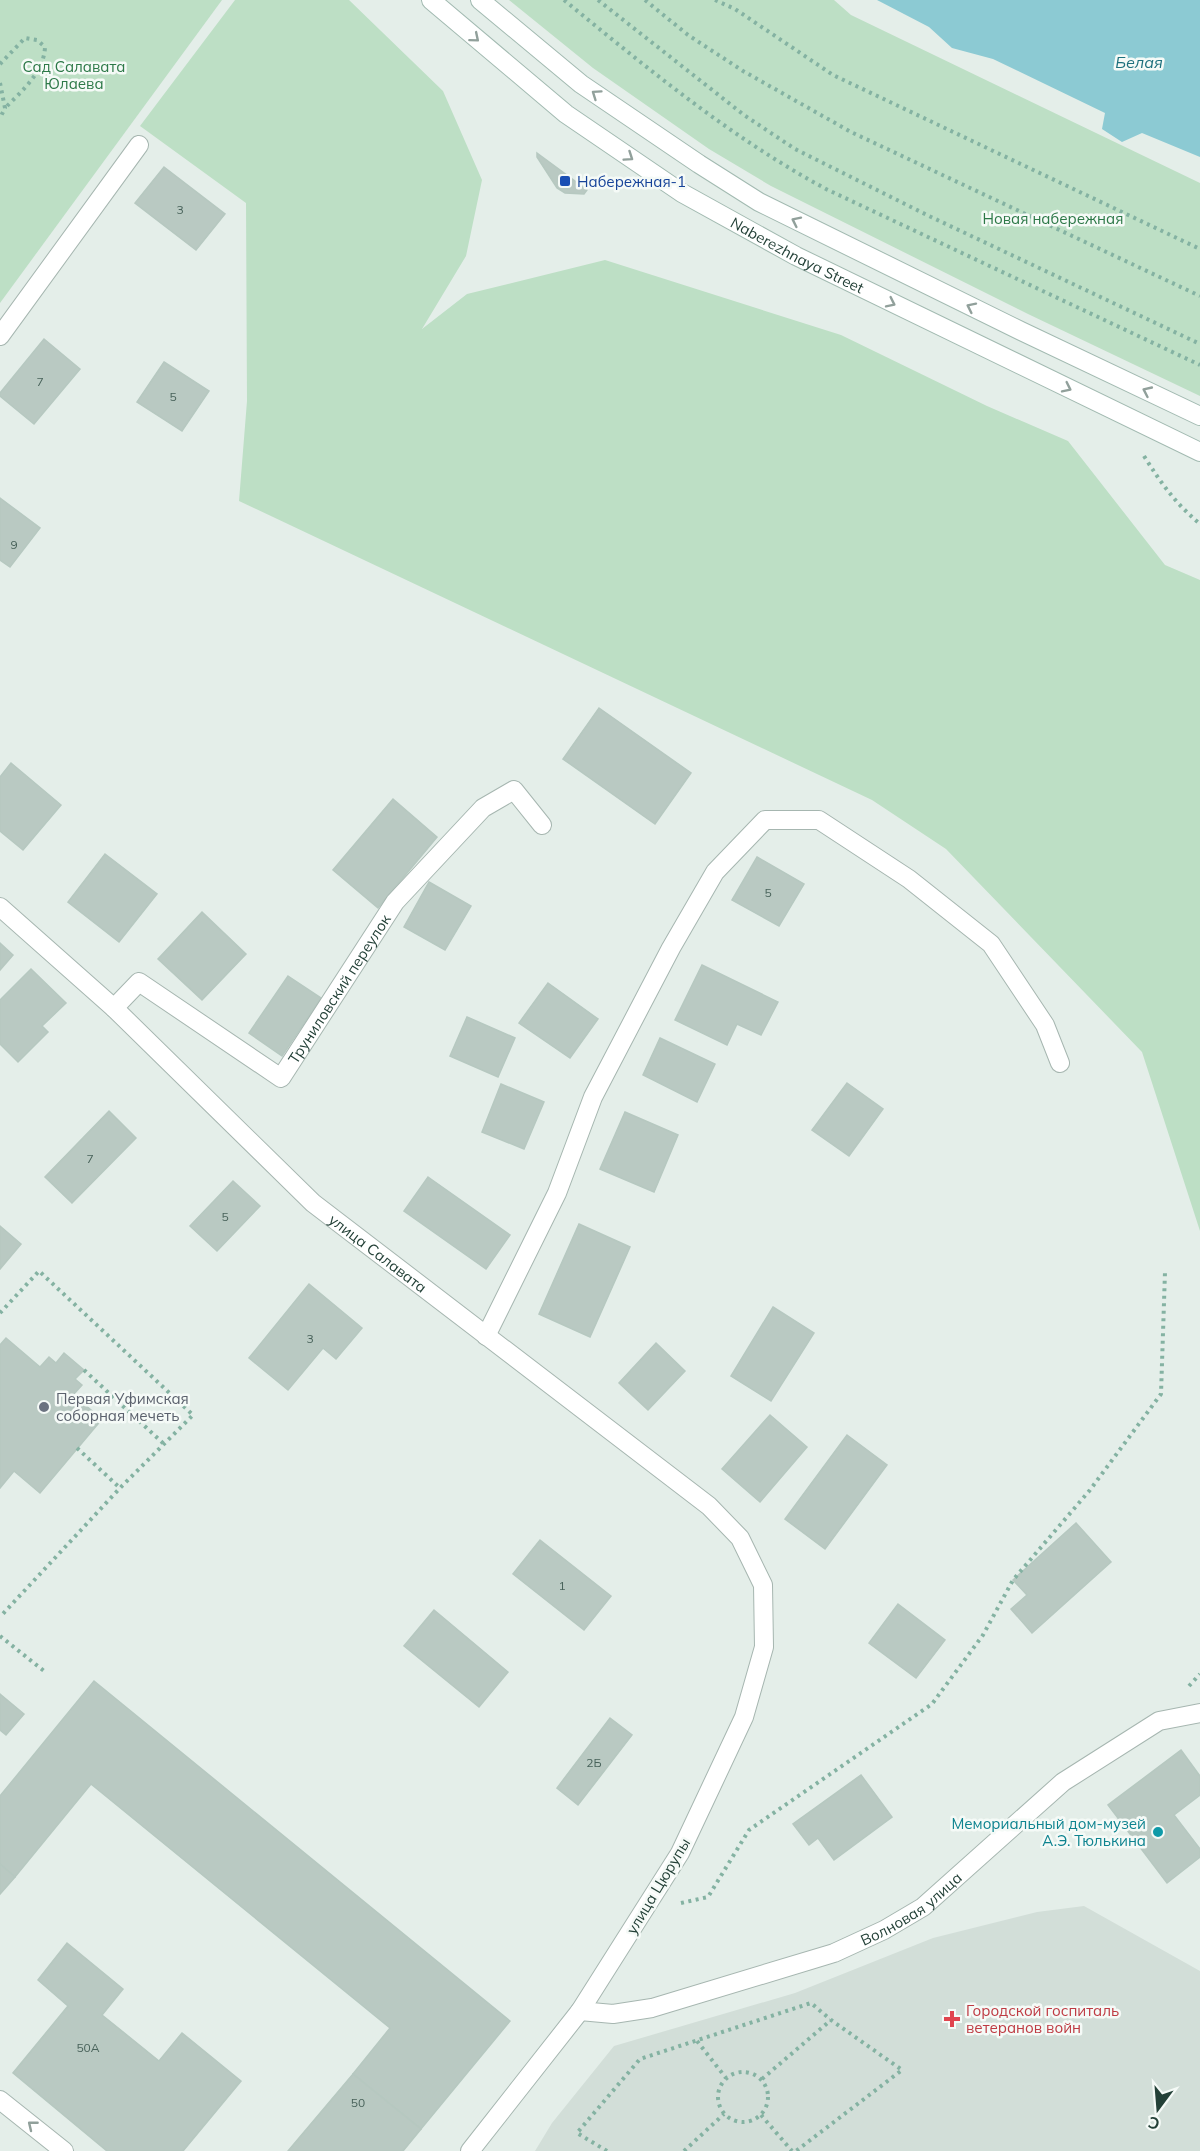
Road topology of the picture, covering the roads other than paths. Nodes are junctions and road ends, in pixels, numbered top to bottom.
1 (431, 0) edge
2 (480, 0) edge
3 (139, 145) dead end
4 (0, 336) edge
5 (1200, 416) edge
6 (1200, 452) edge
7 (542, 825) dead end
8 (0, 907) edge
9 (114, 1008) junction
10 (1059, 1064) dead end
11 (486, 1336) junction
12 (764, 1585) joint
13 (1200, 1713) edge
14 (580, 2011) junction
15 (0, 2100) edge
16 (64, 2151) edge
17 (470, 2151) edge

1 -> 6 street, Naberezhnaya Street
5 -> 2 street, Naberezhnaya Street
3 - 4 street
7 - 9 street, Труниловский переулок
8 - 9 street, улица Салавата
9 - 11 street, улица Салавата
10 - 11 street
11 - 12 street, улица Салавата
12 - 14 street, улица Цюрупы
13 - 14 street, Волновая улица
14 - 17 street, улица Цюрупы
16 -> 15 street

